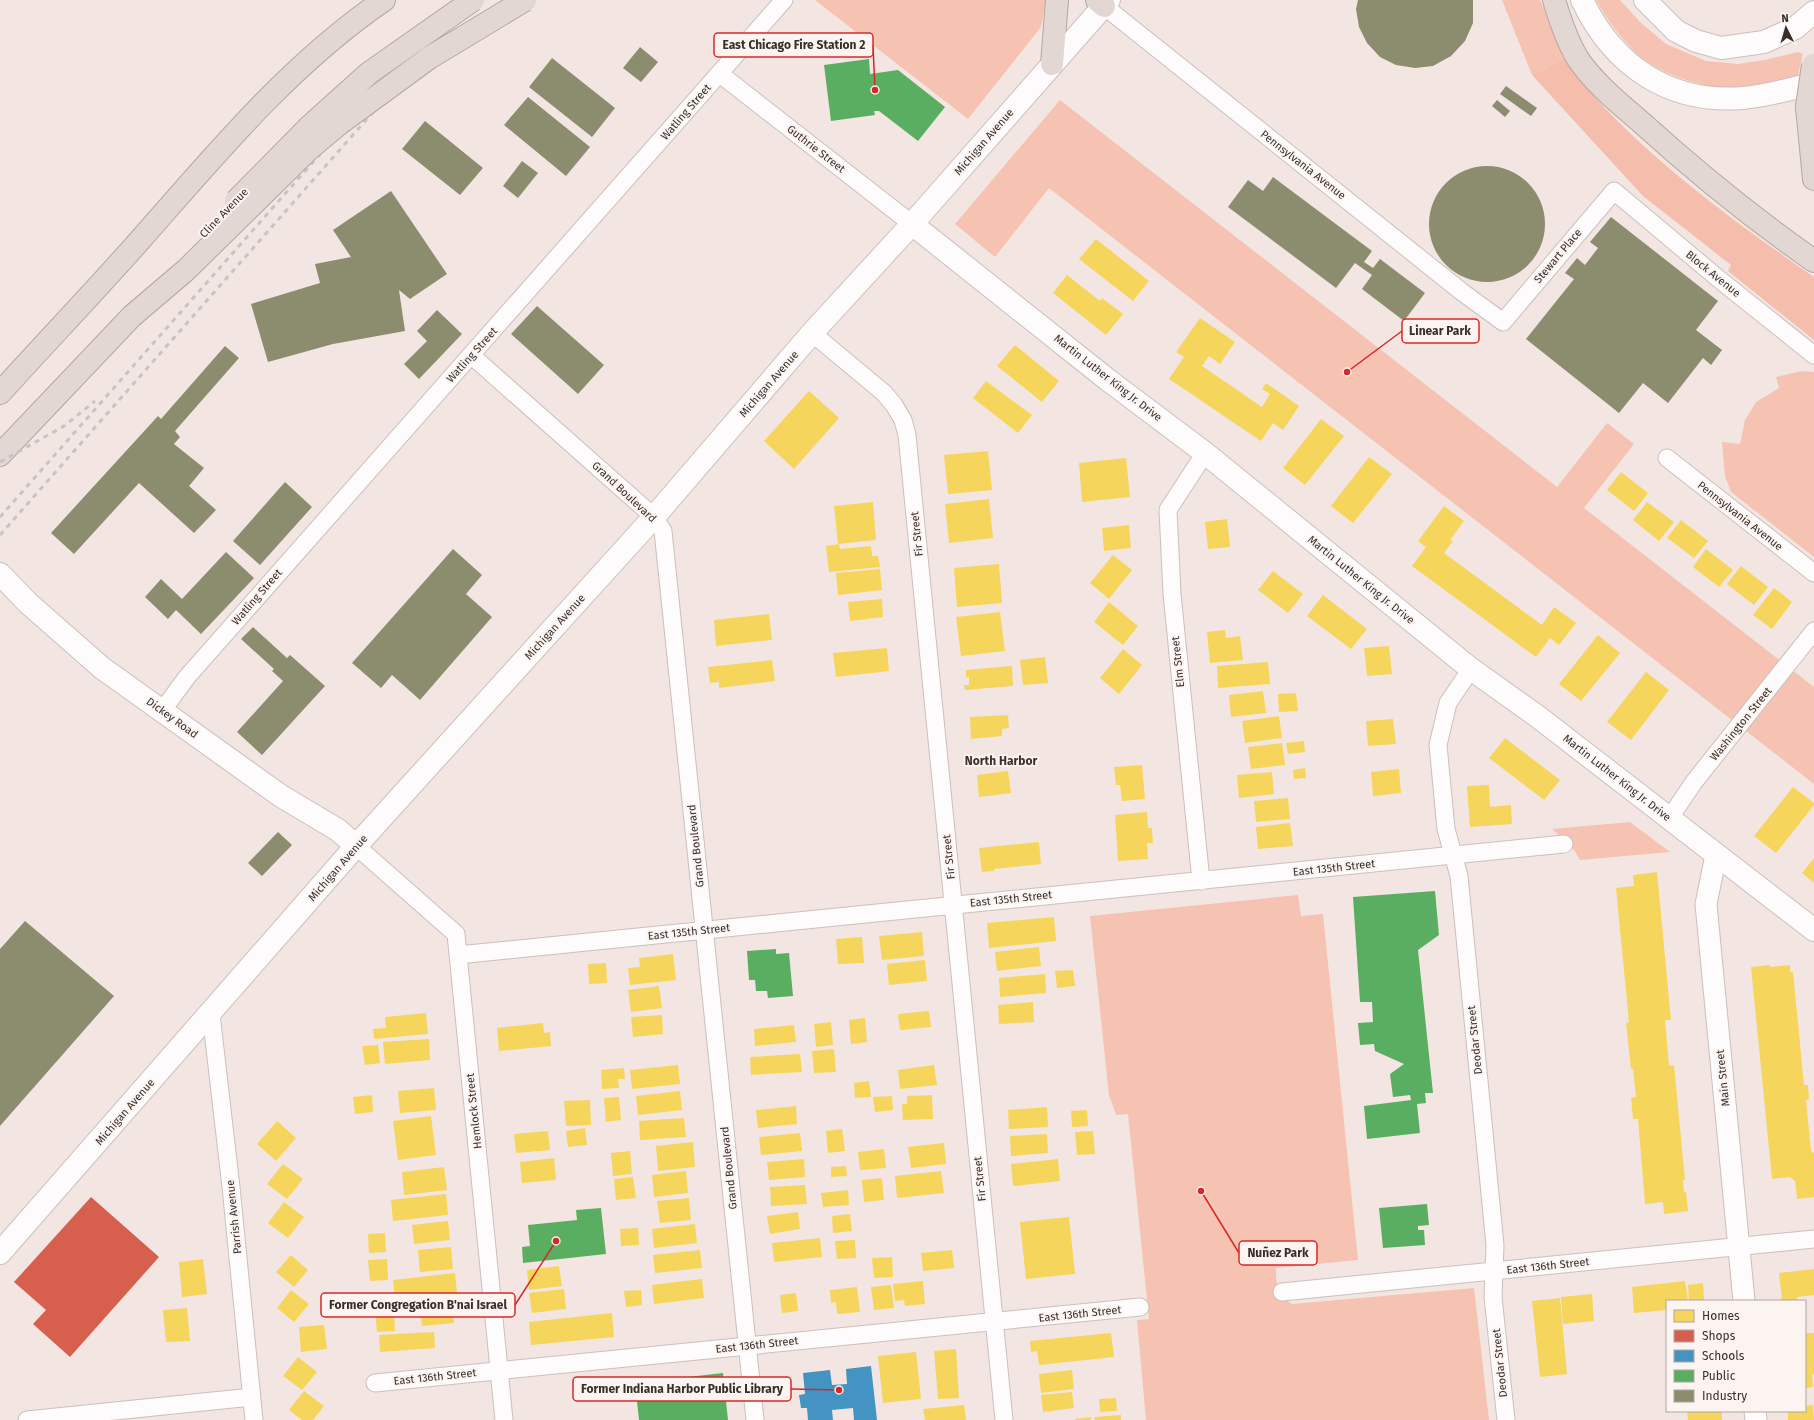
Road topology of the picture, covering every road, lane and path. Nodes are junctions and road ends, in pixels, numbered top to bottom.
1 (384, 0) edge
2 (473, 0) edge
3 (525, 0) edge
4 (784, 0) edge
5 (1057, 0) edge
6 (1554, 0) edge
7 (1582, 0) edge
8 (1645, 0) edge
9 (1103, 2) edge
10 (1814, 12) edge
11 (1052, 64) junction
12 (1814, 70) edge
13 (720, 74) junction
14 (1814, 180) edge
15 (1614, 191) joint
16 (912, 224) junction
17 (1814, 261) edge
18 (132, 316) junction
19 (1503, 322) joint
20 (812, 333) junction
21 (471, 355) junction
22 (1814, 355) edge
23 (0, 393) edge
24 (1205, 452) junction
25 (0, 455) edge
26 (1667, 458) dead end
27 (654, 517) junction
28 (1814, 573) edge
29 (0, 574) edge
30 (1814, 631) edge
31 (1471, 669) junction
32 (162, 711) junction
33 (1669, 818) junction
34 (1564, 844) dead end
35 (356, 846) junction
36 (1453, 855) junction
37 (1716, 855) junction
38 (1201, 881) junction
39 (953, 905) junction
40 (704, 930) junction
41 (1814, 930) edge
42 (458, 955) junction
43 (211, 1014) junction
44 (1814, 1239) edge
45 (1738, 1247) junction
46 (0, 1253) edge
47 (1495, 1271) junction
48 (1282, 1292) dead end
49 (1744, 1300) edge
50 (1140, 1307) dead end
51 (994, 1322) junction
52 (748, 1346) junction
53 (500, 1371) junction
54 (375, 1383) dead end
55 (252, 1397) junction
56 (27, 1420) edge
57 (254, 1420) edge
58 (504, 1420) edge
59 (755, 1420) edge
60 (1004, 1420) edge
61 (1506, 1420) edge

1 - 23 highway
2 - 18 highway, Cline Avenue, bridge
3 - 18 highway, bridge
4 - 13 street, Watling Street
5 - 11 highway
6 - 17 highway
7 - 12 main road
8 - 10 main road
9 - 11 main road, Michigan Avenue
9 - 19 street, Pennsylvania Avenue
11 - 16 main road, Michigan Avenue
12 - 14 highway, bridge
13 - 16 street, Guthrie Street
13 - 21 street, Watling Street
15 - 19 street, Stewart Place
15 - 22 street, Block Avenue
16 - 20 main road, Michigan Avenue
16 - 24 main road, Martin Luther King Jr. Drive
18 - 25 highway, Cline Avenue
20 - 27 main road, Michigan Avenue
20 - 39 street, Fir Street
21 - 27 street, Grand Boulevard
21 - 32 street, Watling Street
24 - 31 main road, Martin Luther King Jr. Drive
24 - 38 street, Elm Street
26 - 28 street, Pennsylvania Avenue
27 - 35 main road, Michigan Avenue
27 - 40 street, Grand Boulevard
29 - 32 main road, Dickey Road
30 - 33 street, Washington Street
31 - 33 main road, Martin Luther King Jr. Drive
31 - 36 street, Deodar Street
32 - 35 main road, Dickey Road
33 - 37 main road, Martin Luther King Jr. Drive
34 - 36 street, East 135th Street
35 - 42 street, Hemlock Street
35 - 43 main road, Michigan Avenue
36 - 38 street, East 135th Street
36 - 47 street, Deodar Street
37 - 41 main road, Martin Luther King Jr. Drive
37 - 45 street, Main Street
38 - 39 street, East 135th Street
39 - 40 street, East 135th Street
39 - 51 street, Fir Street
40 - 42 street, East 135th Street
40 - 52 street, Grand Boulevard
42 - 53 street, Hemlock Street
43 - 46 main road, Michigan Avenue
43 - 55 street, Parrish Avenue
44 - 45 street, East 136th Street
45 - 47 street, East 136th Street
45 - 49 street, Main Street
47 - 48 street, East 136th Street
47 - 61 street, Deodar Street
50 - 51 street, East 136th Street
51 - 52 street, East 136th Street
51 - 60 street, Fir Street
52 - 53 street, East 136th Street
52 - 59 street, Grand Boulevard
53 - 54 street, East 136th Street
53 - 58 street, Hemlock Street
55 - 56 street
55 - 57 street, Parrish Avenue

